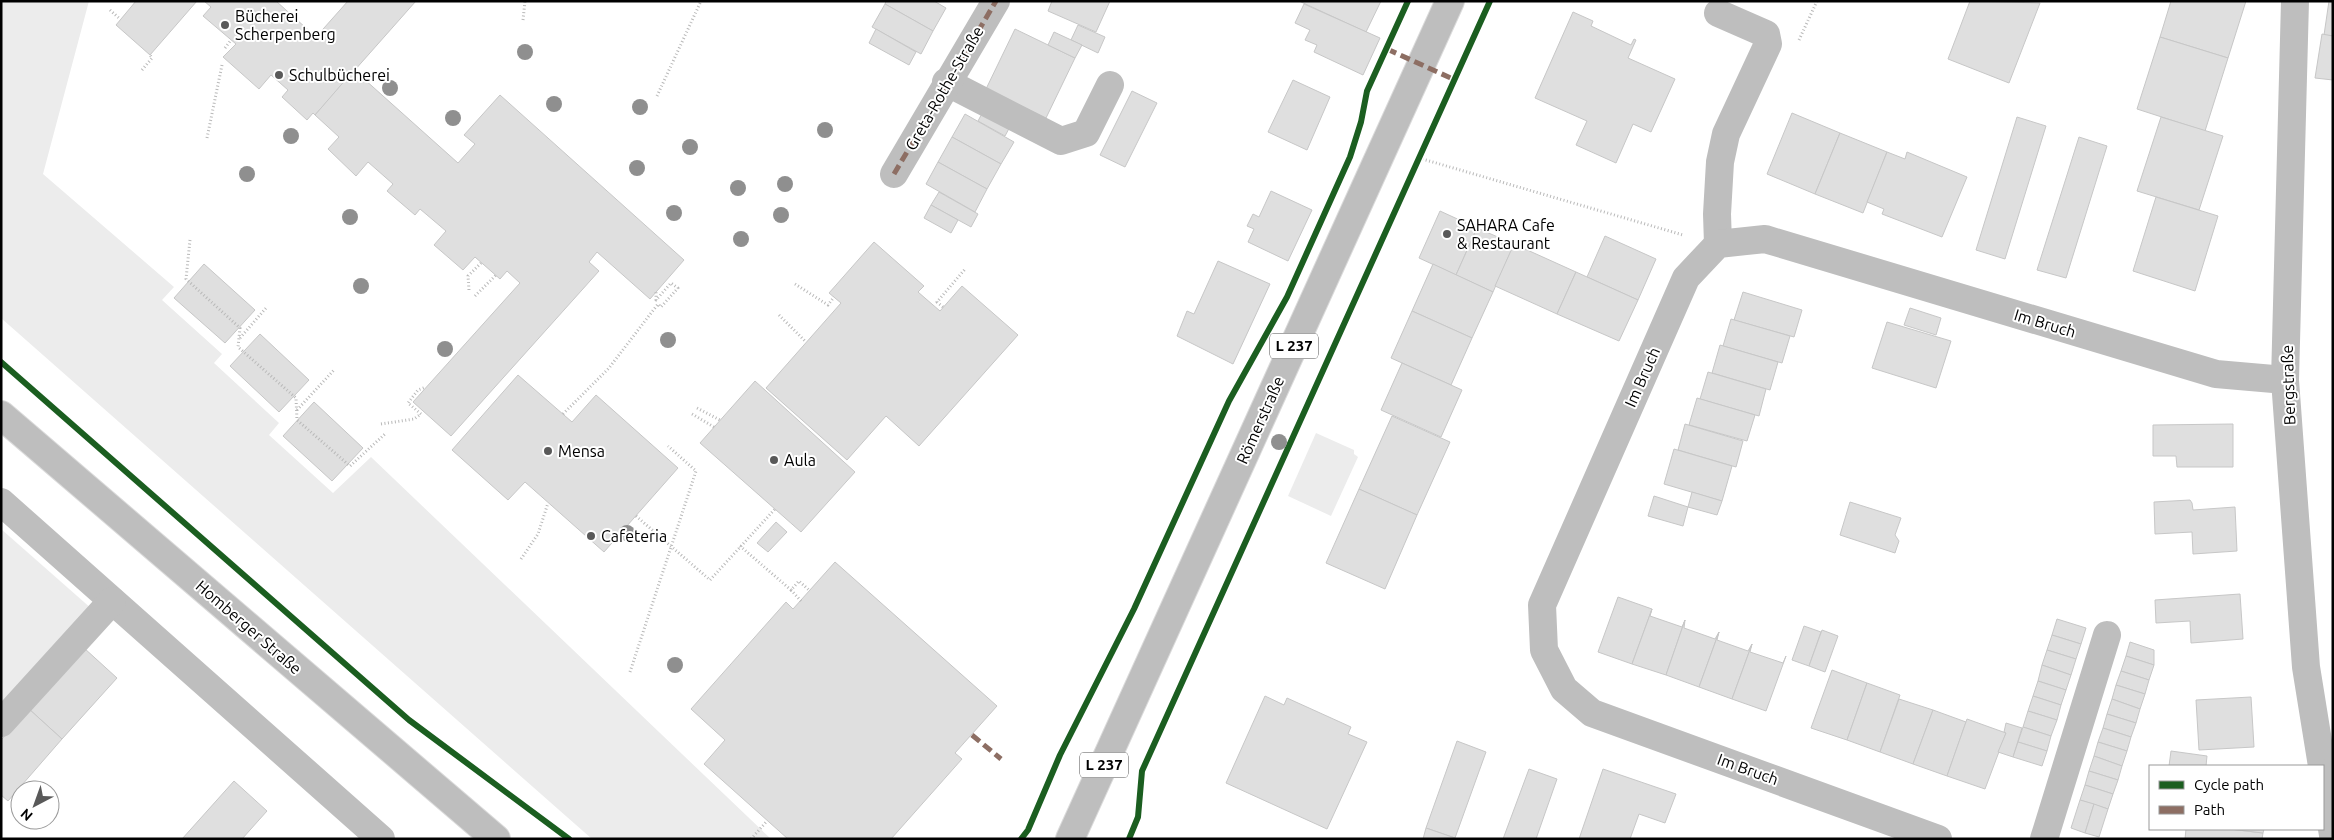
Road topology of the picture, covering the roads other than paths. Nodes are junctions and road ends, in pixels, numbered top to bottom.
1 (996, 1) edge
2 (1450, 1) edge
3 (2295, 1) edge
4 (1718, 13) dead end
5 (946, 82) junction
6 (1110, 85) dead end
7 (894, 174) dead end
8 (1718, 244) junction
9 (2285, 380) junction
10 (1, 415) edge
11 (1, 502) edge
12 (112, 601) junction
13 (2107, 635) dead end
14 (1, 723) edge
15 (2322, 765) edge
16 (2324, 779) edge
17 (2333, 835) edge
18 (381, 839) edge
19 (496, 839) edge
20 (1070, 839) edge
21 (1938, 839) edge
22 (2044, 839) edge

1 - 5 street, Greta-Rothe-Straße
2 - 20 street, Römerstraße / L 237
3 - 9 street, Bergstraße
4 - 8 street
5 - 6 street
5 - 7 street, Greta-Rothe-Straße
8 - 9 street, Im Bruch
8 - 21 street, Im Bruch
9 - 15 street, Bergstraße
10 - 19 street, Homberger Straße
11 - 12 street
12 - 14 street
12 - 18 street
13 - 22 street
16 - 17 street

